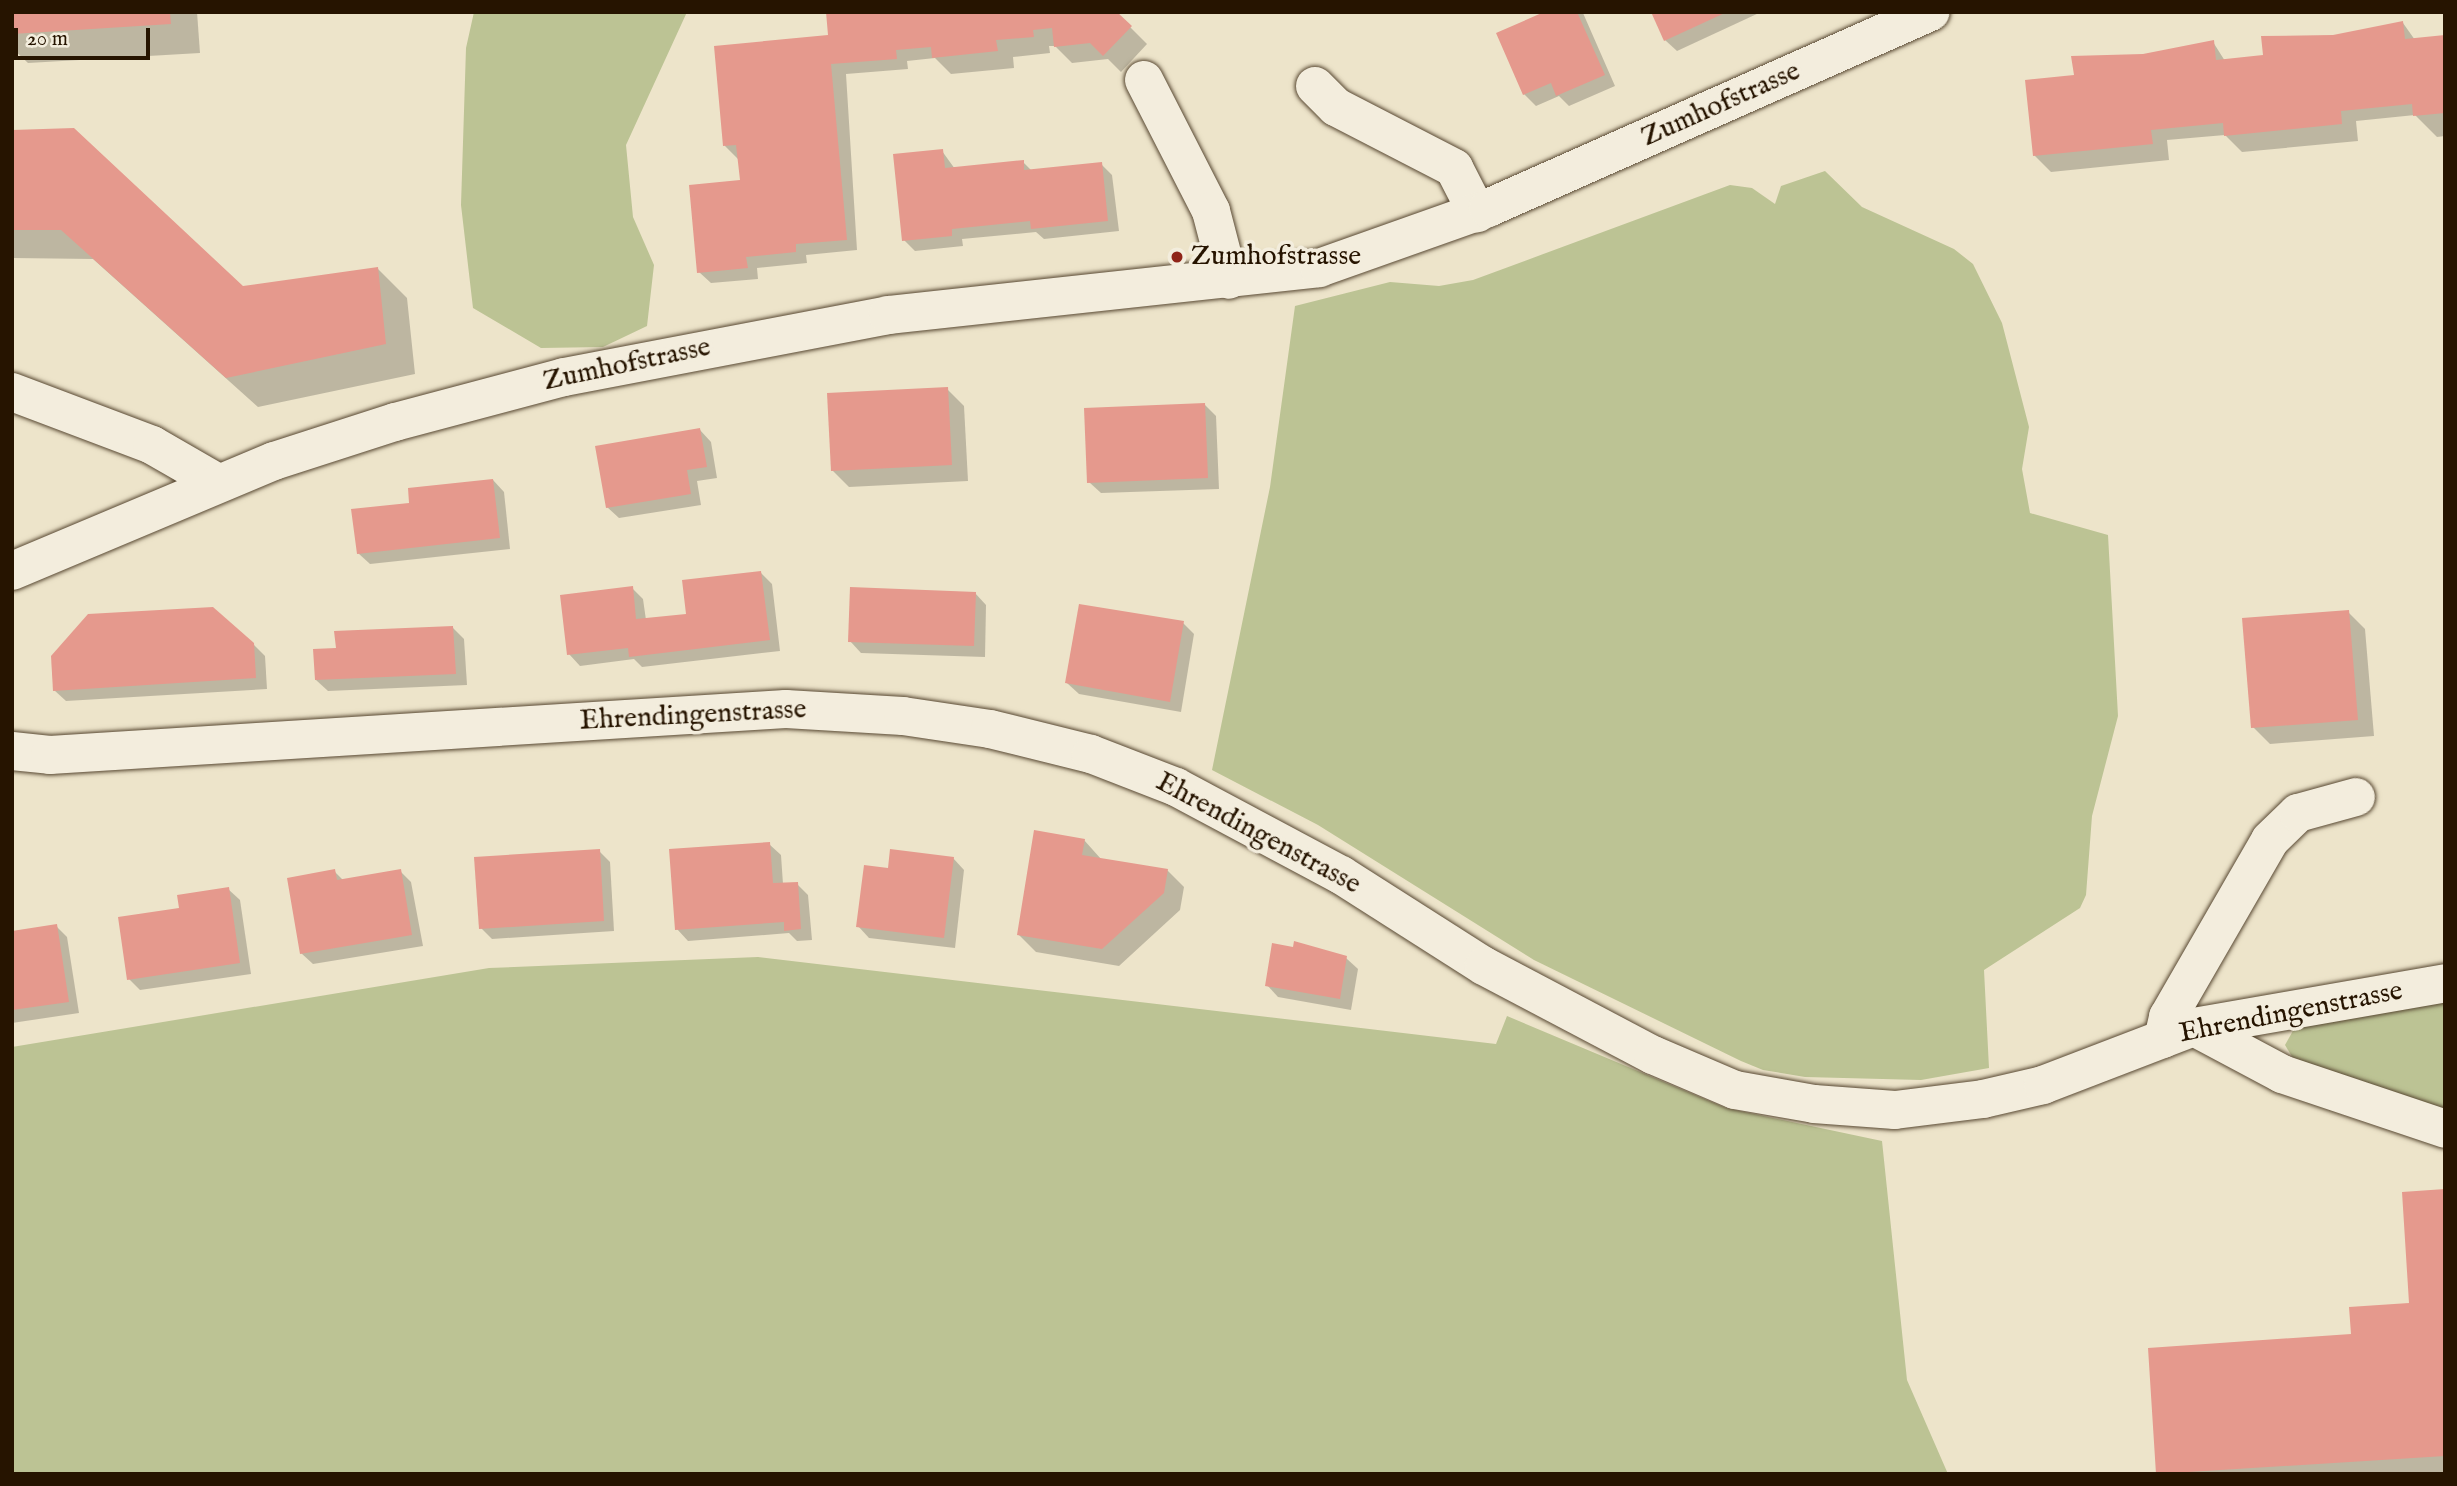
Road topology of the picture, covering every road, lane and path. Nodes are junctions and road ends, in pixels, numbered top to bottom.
1 (1931, 12) edge
2 (1144, 80) dead end
3 (1315, 86) dead end
4 (1477, 213) junction
5 (1229, 280) junction
6 (12, 392) edge
7 (218, 483) junction
8 (12, 571) edge
9 (12, 751) edge
10 (2356, 797) dead end
11 (2445, 983) edge
12 (2179, 1033) junction
13 (2445, 1129) edge

1 - 4 street, Zumhofstrasse
2 - 5 street
3 - 4 street
4 - 5 street, Zumhofstrasse
5 - 7 street, Zumhofstrasse
6 - 7 street
7 - 8 street, Zumhofstrasse
9 - 12 street, Ehrendingenstrasse
10 - 12 street
11 - 12 street, Ehrendingenstrasse
12 - 13 street

